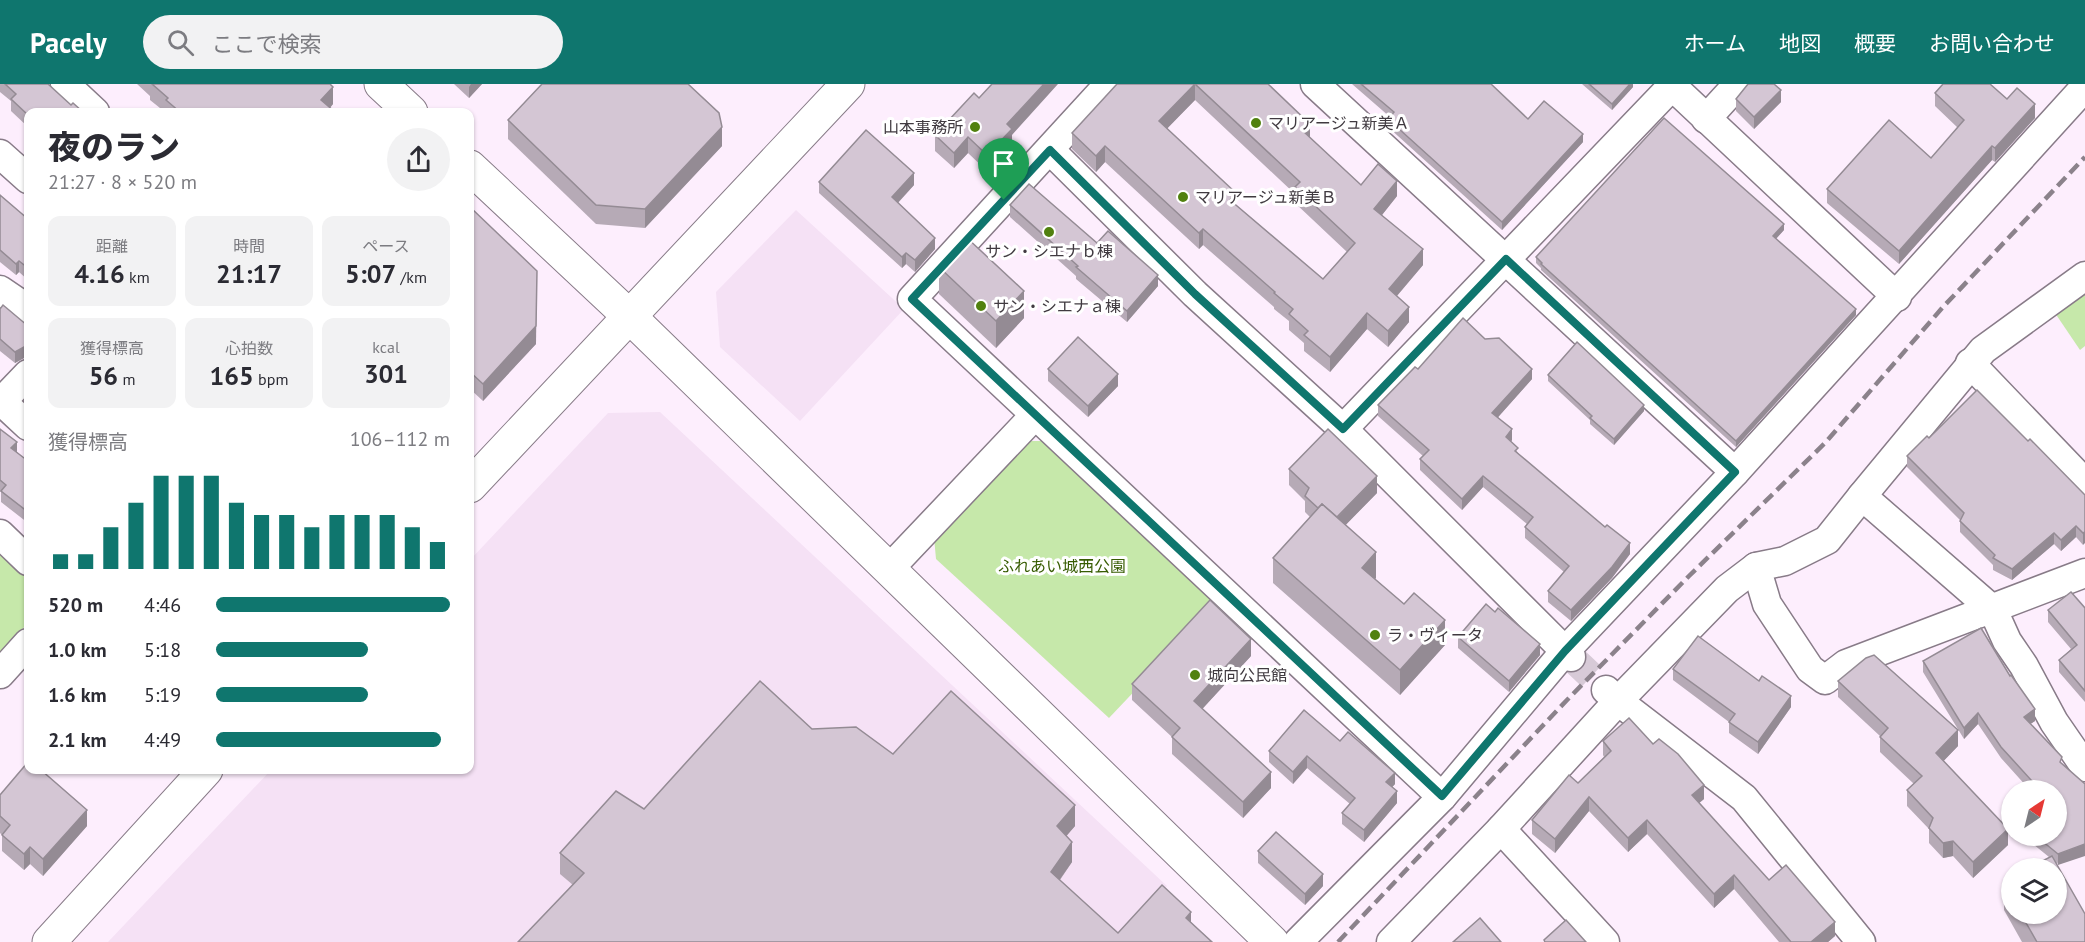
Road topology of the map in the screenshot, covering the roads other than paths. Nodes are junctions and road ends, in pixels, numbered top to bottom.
1 (65, 84) edge
2 (381, 84) edge
3 (848, 84) edge
4 (1109, 84) edge
5 (1315, 84) edge
6 (1738, 84) edge
7 (1671, 85) edge
8 (2085, 87) edge
9 (91, 108) edge
10 (407, 108) edge
11 (1706, 119) junction
12 (1050, 150) junction
13 (0, 154) edge
14 (474, 171) edge
15 (24, 175) edge
16 (1506, 259) junction
17 (2085, 276) edge
18 (0, 291) edge
19 (1897, 297) junction
20 (24, 306) edge
21 (629, 316) junction
22 (1970, 363) junction
23 (24, 378) edge
24 (1, 401) edge
25 (1035, 415) junction
26 (24, 422) edge
27 (1343, 429) junction
28 (1735, 472) junction
29 (474, 482) edge
30 (2085, 483) edge
31 (1862, 496) junction
32 (0, 534) edge
33 (24, 557) edge
34 (1756, 567) junction
35 (889, 569) junction
36 (2085, 573) edge
37 (1993, 609) junction
38 (24, 647) edge
39 (1568, 654) junction
40 (0, 674) edge
41 (1612, 695) junction
42 (2085, 767) edge
43 (202, 774) edge
44 (1442, 796) junction
45 (1501, 829) junction
46 (49, 942) edge
47 (1272, 942) edge
48 (1298, 942) edge
49 (1391, 942) edge
50 (1605, 942) edge
51 (1861, 942) edge

1 - 9 street
2 - 10 street
3 - 21 street
4 - 12 street
5 - 16 street
6 - 11 street
7 - 11 street
7 - 16 street
8 - 19 street
11 - 19 street
12 - 25 street
12 - 27 street
13 - 15 street
14 - 21 street
16 - 27 street
16 - 28 street
17 - 22 street
18 - 20 street
19 - 28 street
21 - 29 street
21 - 35 street
22 - 30 street
22 - 31 street
23 - 24 street
24 - 26 street
25 - 35 street
25 - 44 street
27 - 39 street
28 - 39 street
31 - 34 street
31 - 37 street
32 - 33 street
34 - 37 street
34 - 41 street
35 - 47 street
36 - 37 street
37 - 42 street
38 - 40 street
39 - 44 street
41 - 45 street
41 - 51 street
43 - 46 street
44 - 48 street
45 - 49 street
45 - 50 street

